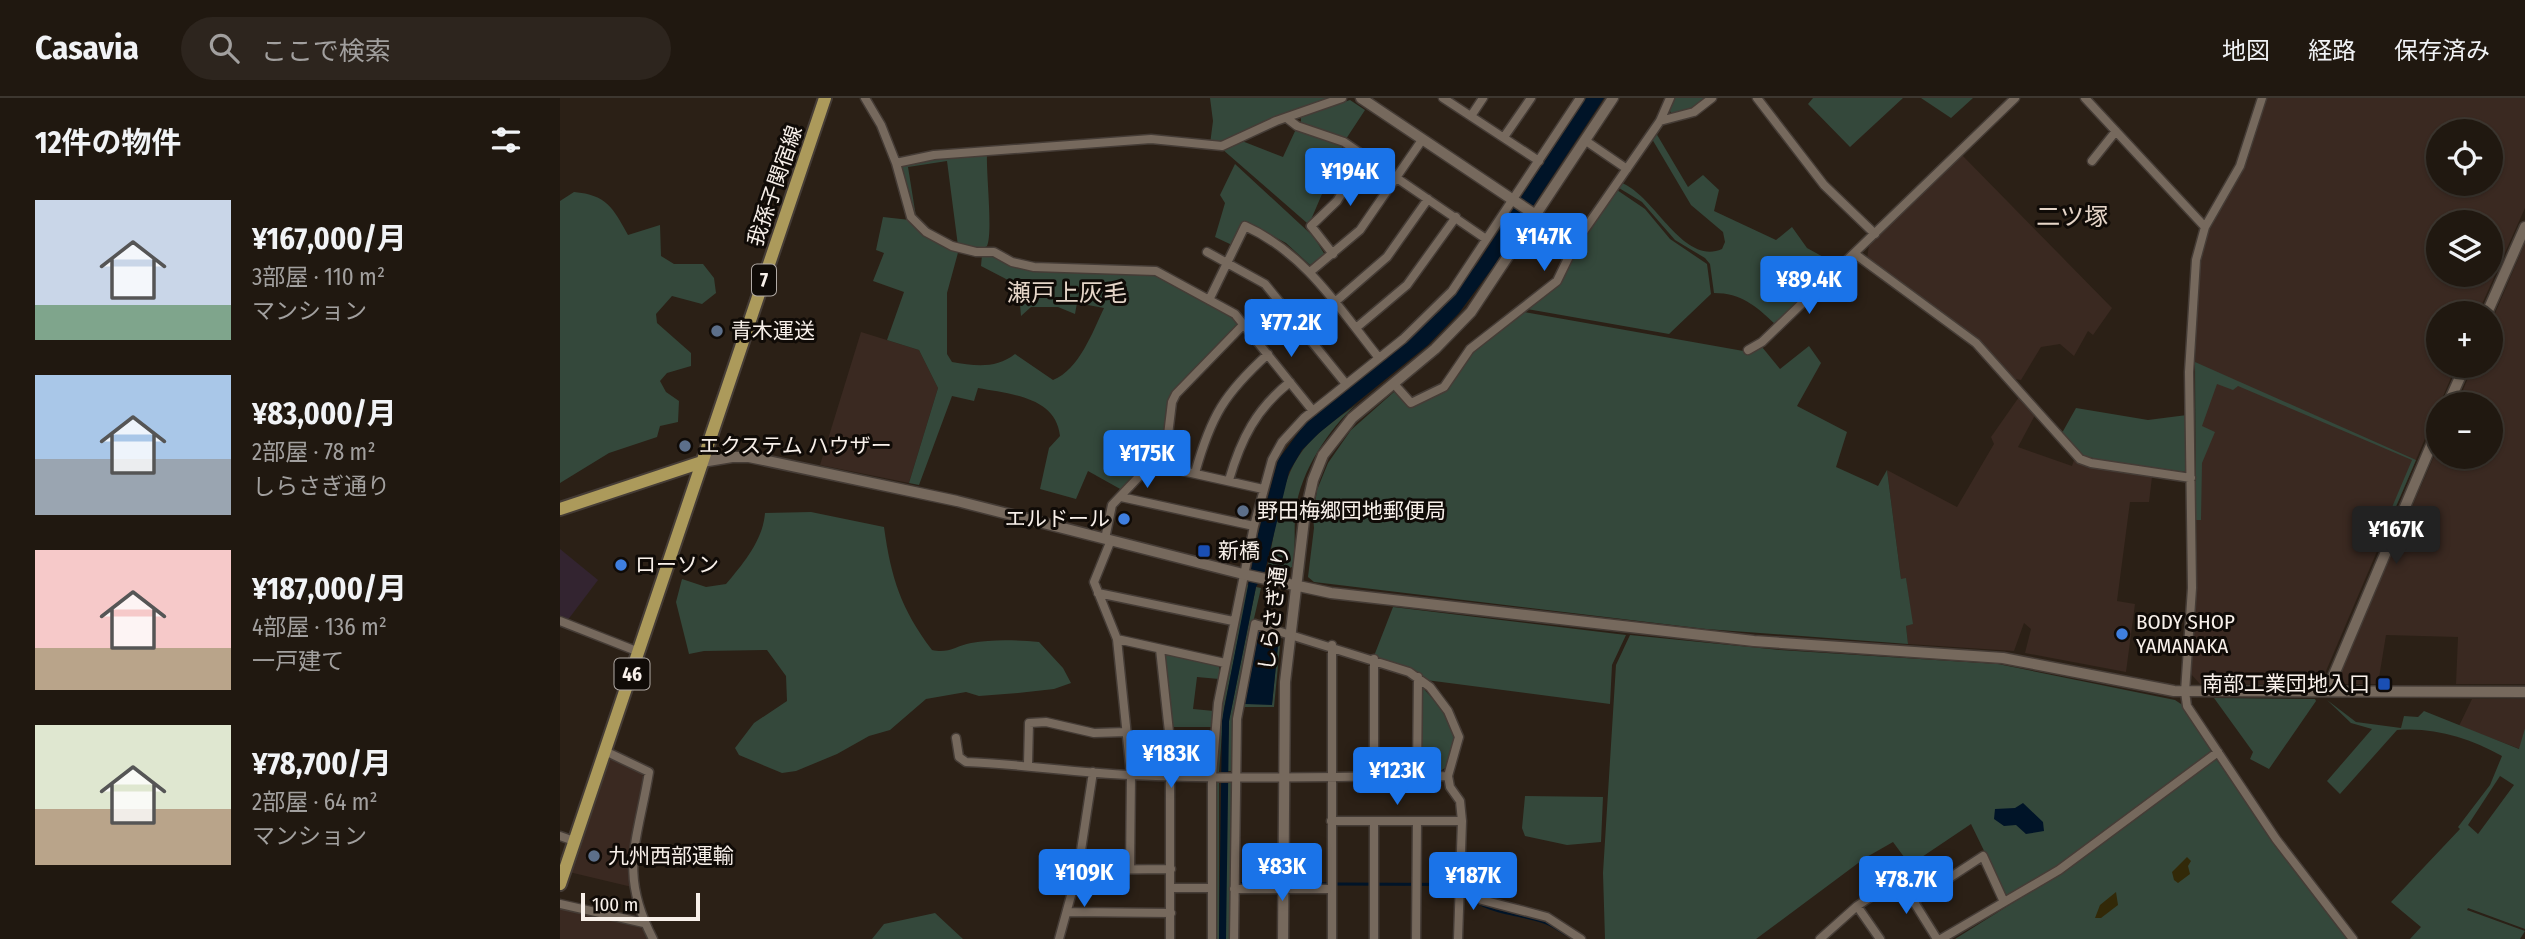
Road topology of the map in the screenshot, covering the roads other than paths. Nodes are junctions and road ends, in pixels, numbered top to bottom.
1 (825, 98) edge
2 (865, 98) edge
3 (1342, 98) edge
4 (1360, 98) edge
5 (1443, 98) edge
6 (1483, 98) edge
7 (1531, 98) edge
8 (1580, 98) edge
9 (1613, 98) edge
10 (1670, 98) edge
11 (1712, 98) edge
12 (1757, 98) edge
13 (2015, 98) edge
14 (2085, 98) edge
15 (2262, 98) edge
16 (1471, 116) junction
17 (1288, 119) junction
18 (1660, 121) junction
19 (2116, 131) junction
20 (1504, 137) junction
21 (1422, 140) junction
22 (1586, 142) junction
23 (1364, 157) junction
24 (1539, 161) junction
25 (2092, 162) dead end
26 (896, 163) junction
27 (1627, 169) junction
28 (1395, 178) junction
29 (1428, 199) junction
30 (1515, 202) junction
31 (1534, 214) junction
32 (1456, 217) junction
33 (2205, 227) junction
34 (2525, 227) edge
35 (1875, 234) junction
36 (1486, 239) junction
37 (1577, 242) junction
38 (1207, 252) dead end
39 (1333, 254) junction
40 (1855, 254) junction
41 (1228, 263) junction
42 (1310, 272) junction
43 (1209, 300) junction
44 (2492, 301) edge
45 (1335, 302) junction
46 (1244, 324) junction
47 (1356, 328) junction
48 (1748, 350) dead end
49 (1268, 354) junction
50 (1379, 358) junction
51 (1290, 382) junction
52 (1346, 384) junction
53 (1394, 384) junction
54 (1313, 411) junction
55 (2426, 457) edge
56 (702, 463) junction
57 (1151, 464) junction
58 (1195, 473) junction
59 (2191, 478) junction
60 (1229, 480) junction
61 (1263, 489) junction
62 (1121, 497) junction
63 (560, 509) edge
64 (1254, 526) junction
65 (1108, 539) junction
66 (1245, 574) junction
67 (1297, 586) junction
68 (1098, 593) junction
69 (560, 621) edge
70 (1234, 621) junction
71 (1291, 634) junction
72 (1117, 639) junction
73 (1332, 645) junction
74 (1160, 649) junction
75 (639, 652) junction
76 (1374, 659) junction
77 (1225, 663) junction
78 (1418, 677) junction
79 (2327, 691) junction
80 (2185, 692) junction
81 (2525, 692) edge
82 (1127, 732) junction
83 (956, 738) dead end
84 (605, 751) junction
85 (2218, 752) junction
86 (1028, 764) junction
87 (1093, 772) junction
88 (1131, 775) junction
89 (1170, 776) junction
90 (1212, 776) junction
91 (1234, 776) junction
92 (1282, 776) junction
93 (1331, 776) junction
94 (1374, 776) junction
95 (1417, 776) junction
96 (1448, 776) junction
97 (1331, 821) junction
98 (1374, 821) junction
99 (1417, 821) junction
100 (1462, 821) junction
101 (560, 836) edge
102 (574, 841) junction
103 (1130, 869) junction
104 (1171, 869) junction
105 (1078, 870) junction
106 (1909, 872) dead end
107 (1899, 878) junction
108 (1461, 883) junction
109 (560, 884) edge
110 (1171, 888) junction
111 (1212, 888) junction
112 (1234, 889) junction
113 (1282, 889) junction
114 (1331, 889) junction
115 (1914, 901) junction
116 (2004, 902) junction
117 (560, 904) edge
118 (1857, 906) junction
119 (1069, 912) junction
120 (1171, 913) junction
121 (645, 923) junction
122 (653, 939) edge
123 (1059, 939) edge
124 (1170, 939) edge
125 (1212, 939) edge
126 (1234, 939) edge
127 (1283, 939) edge
128 (1332, 939) edge
129 (1374, 939) edge
130 (1416, 939) edge
131 (1458, 939) edge
132 (1581, 939) edge
133 (1820, 939) edge
134 (1880, 939) edge
135 (1939, 939) edge
136 (2353, 939) edge

1 - 56 main road, 我孫子関宿線 / 7
2 - 26 street
3 - 17 street
4 - 21 street
5 - 16 street
6 - 16 street
7 - 20 street
8 - 24 street
9 - 22 street, しらさぎ通り
10 - 18 street
11 - 18 street
12 - 35 street
13 - 35 street
14 - 19 street
15 - 33 street
16 - 20 street
17 - 23 street
17 - 26 street
18 - 27 street
19 - 25 street
19 - 33 street
20 - 24 street
21 - 28 street
21 - 30 street
22 - 27 street
22 - 31 street, しらさぎ通り
23 - 28 street
23 - 39 street
24 - 30 street
26 - 43 street
27 - 37 street
28 - 29 street
28 - 39 street
29 - 32 street
29 - 45 street
30 - 31 street
30 - 36 street
31 - 37 street
31 - 53 street, しらさぎ通り
32 - 36 street
32 - 47 street
33 - 59 street
34 - 44 street
35 - 40 street
36 - 50 street
37 - 53 street
38 - 41 street
39 - 42 street
40 - 48 street
40 - 59 street
41 - 42 street
41 - 43 street
41 - 52 street
42 - 45 street
43 - 46 street
45 - 47 street
46 - 49 street
46 - 57 street
47 - 50 street
49 - 51 street
49 - 58 street
50 - 52 street
51 - 54 street
51 - 60 street
52 - 54 street
53 - 67 street, しらさぎ通り
54 - 61 street
55 - 79 street
56 - 63 main road
56 - 65 street
56 - 75 main road, 46
57 - 58 street
57 - 62 street
58 - 60 street
59 - 80 street
60 - 61 street
61 - 64 street
62 - 64 street
62 - 65 street
64 - 66 street
65 - 66 street
65 - 68 street
66 - 67 street
66 - 70 street
67 - 71 street, しらさぎ通り
67 - 80 street
68 - 70 street
68 - 72 street
69 - 75 street
70 - 77 street
71 - 73 street
71 - 91 street
71 - 92 street, しらさぎ通り
72 - 74 street
72 - 82 street
73 - 76 street
73 - 93 street
74 - 77 street
74 - 89 street
75 - 84 main road, 46
76 - 78 street
76 - 94 street
77 - 90 street
78 - 95 street
78 - 96 street
79 - 80 street
79 - 81 street
80 - 85 street
82 - 86 street
82 - 88 street
83 - 86 street
84 - 102 main road, 46
84 - 121 street
85 - 116 street
85 - 136 street
86 - 87 street
87 - 88 street
87 - 105 street
88 - 89 street
88 - 103 street
89 - 90 street
89 - 104 street
90 - 91 street
90 - 111 street
91 - 92 street
91 - 112 street
92 - 93 street
92 - 113 street, しらさぎ通り
93 - 94 street
93 - 97 street
94 - 95 street
95 - 96 street
96 - 100 street
97 - 98 street
97 - 114 street
98 - 99 street
98 - 129 street
99 - 100 street
99 - 130 street
100 - 108 street
101 - 102 street
102 - 109 main road, 46
103 - 104 street
103 - 105 street
104 - 110 street
105 - 119 street
106 - 107 street
107 - 115 street
107 - 118 street
108 - 131 street
108 - 132 street
110 - 111 street
110 - 120 street
111 - 125 street
112 - 113 street
112 - 126 street
113 - 114 street
113 - 127 street, しらさぎ通り
114 - 128 street
115 - 116 street
115 - 135 street
116 - 135 street
117 - 121 street
118 - 133 street
118 - 134 street
119 - 120 street
119 - 123 street
120 - 124 street
121 - 122 street

